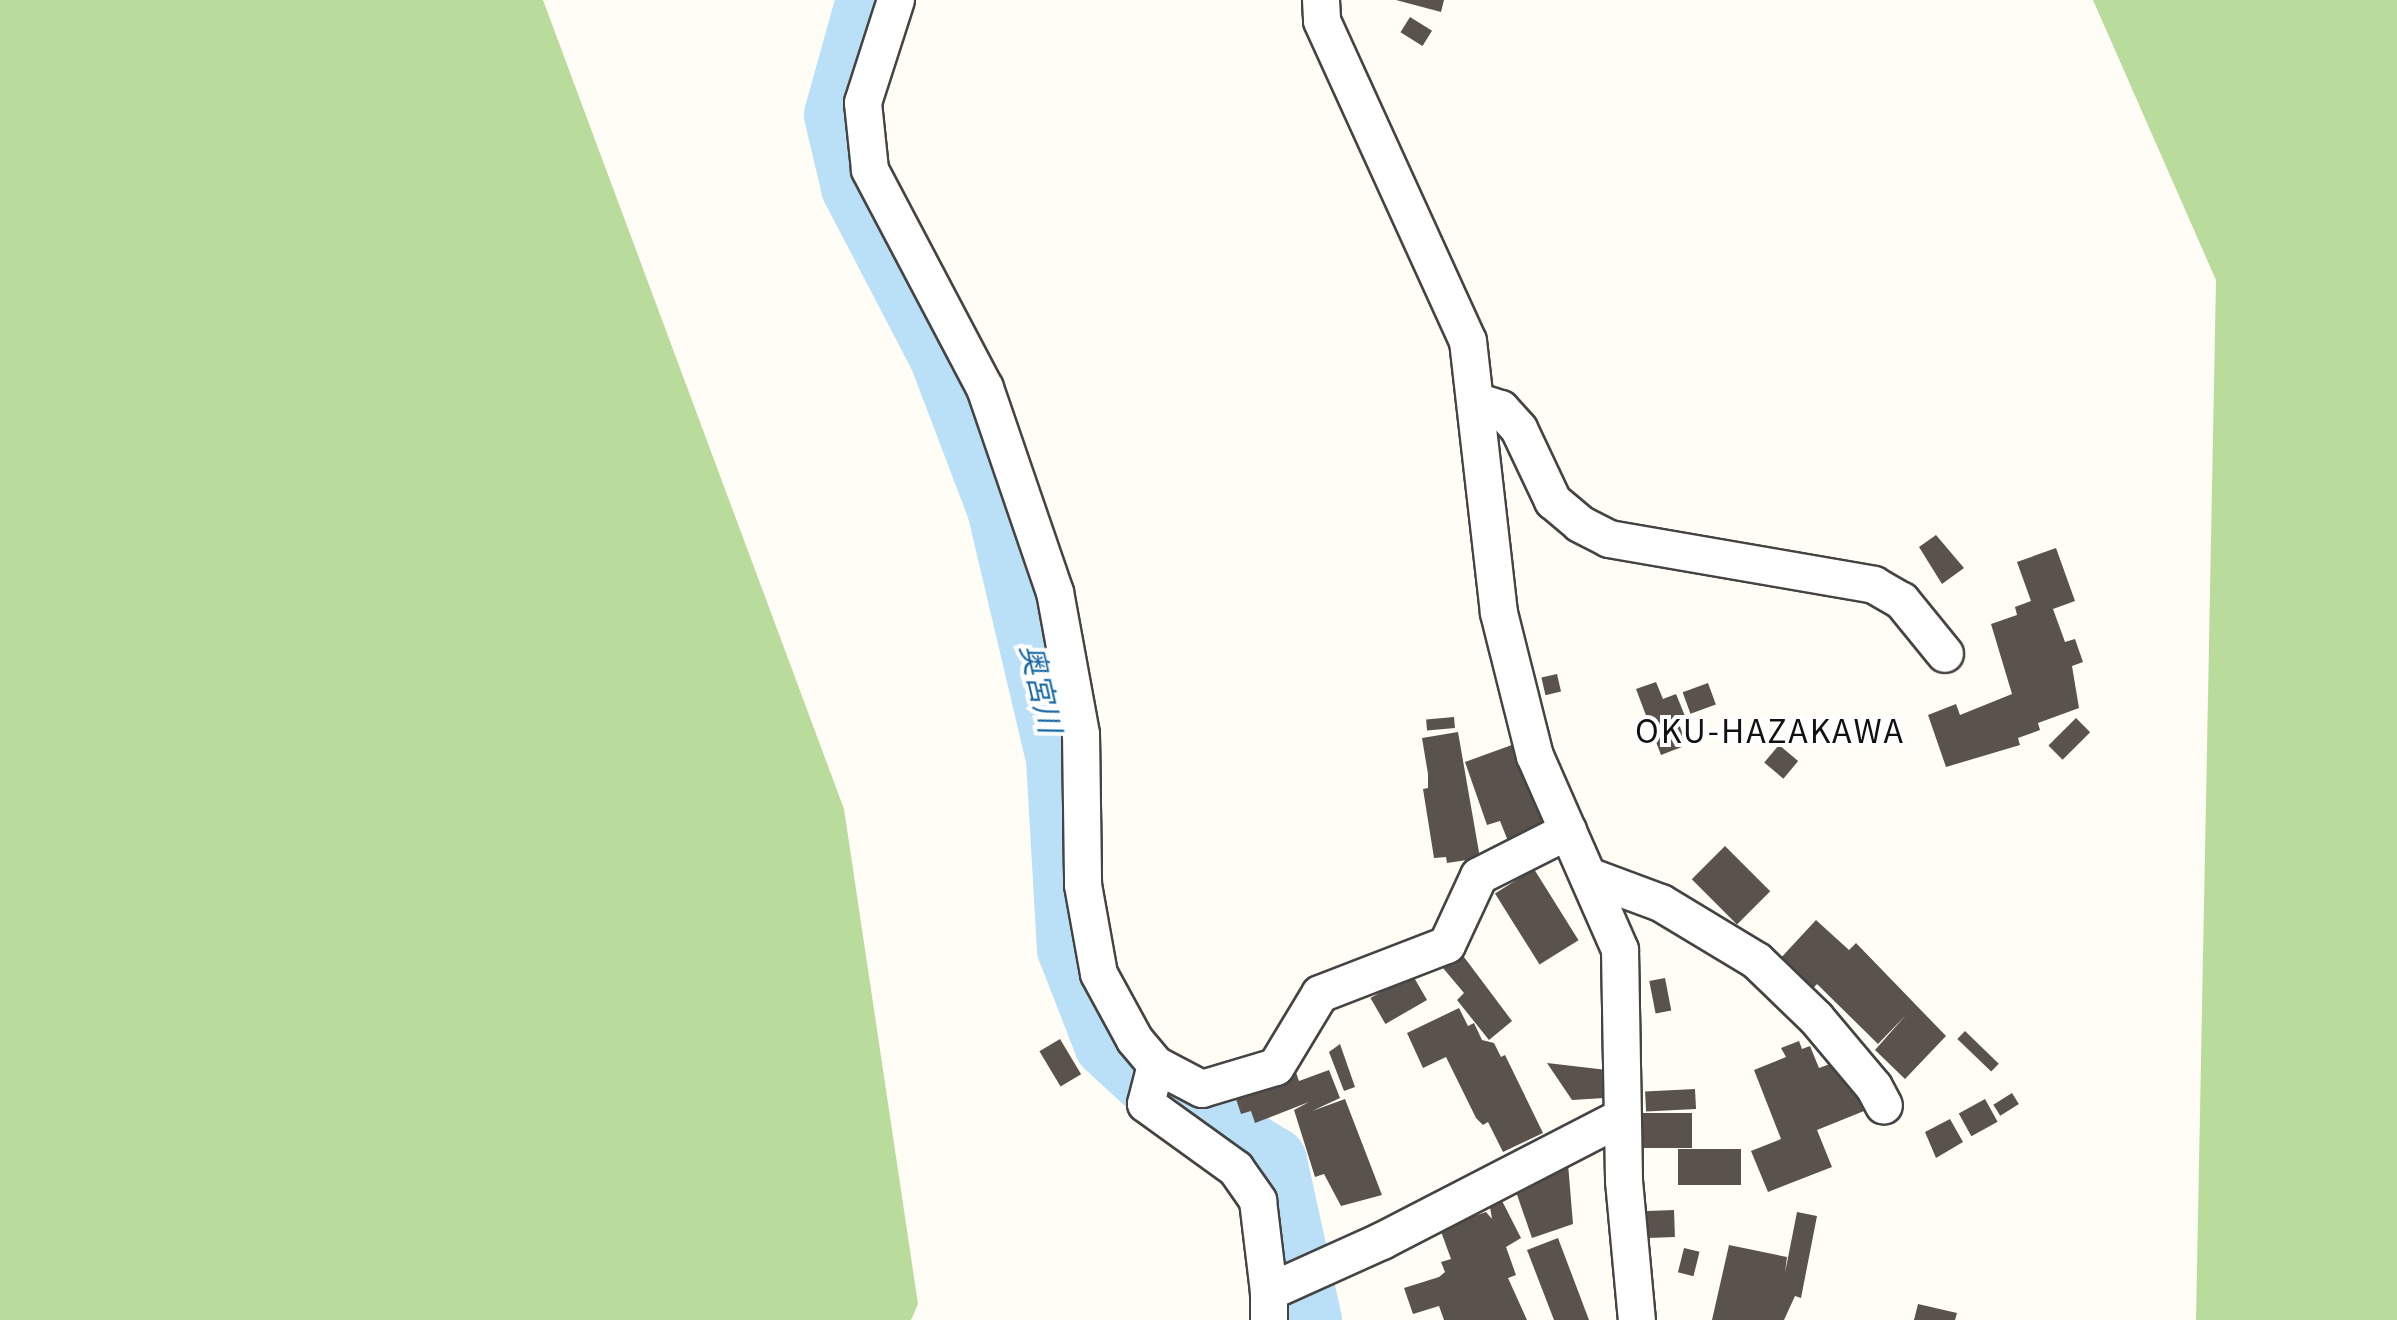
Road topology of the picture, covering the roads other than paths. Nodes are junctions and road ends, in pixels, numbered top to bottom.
1 (896, 0) edge
2 (1321, 0) edge
3 (1479, 402) junction
4 (1945, 654) dead end
5 (1568, 831) junction
6 (1588, 876) junction
7 (1156, 1065) junction
8 (1884, 1106) dead end
9 (1622, 1117) junction
10 (1269, 1306) edge
11 (1637, 1320) edge

1 - 7 street
2 - 3 street
3 - 4 street
3 - 5 street
5 - 6 street
5 - 7 street
6 - 8 street
6 - 9 street
7 - 10 street
9 - 10 street
9 - 11 street

